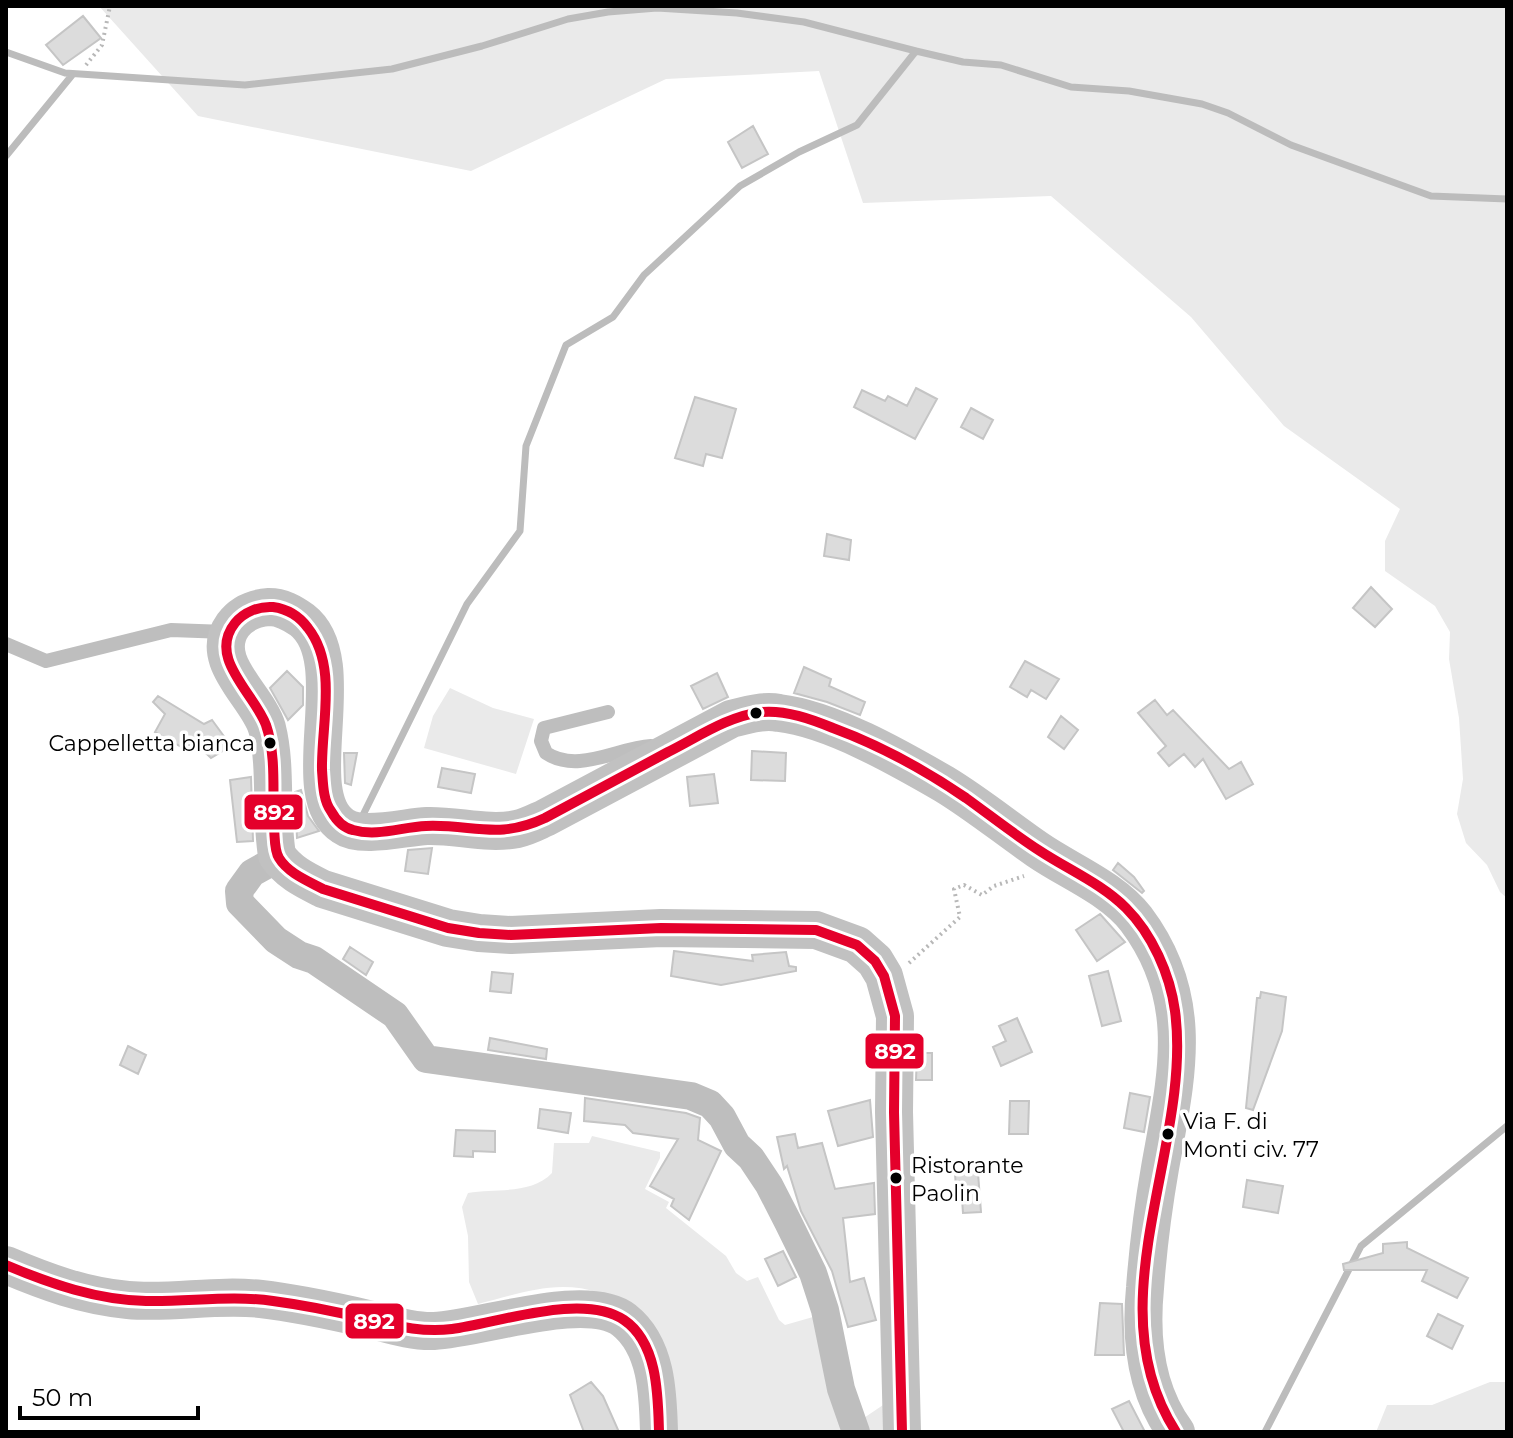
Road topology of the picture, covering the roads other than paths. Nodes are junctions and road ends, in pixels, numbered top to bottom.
1 (228, 632) junction
2 (6, 644) edge
3 (608, 712) dead end
4 (662, 755) junction
5 (279, 858) junction
6 (6, 1265) edge
7 (659, 1432) edge
8 (856, 1432) edge
9 (902, 1432) edge
10 (1176, 1432) edge

1 - 2 lane
1 - 4 street
1 - 5 street
3 - 4 lane
4 - 10 street
5 - 8 street
5 - 9 street
6 - 7 street

